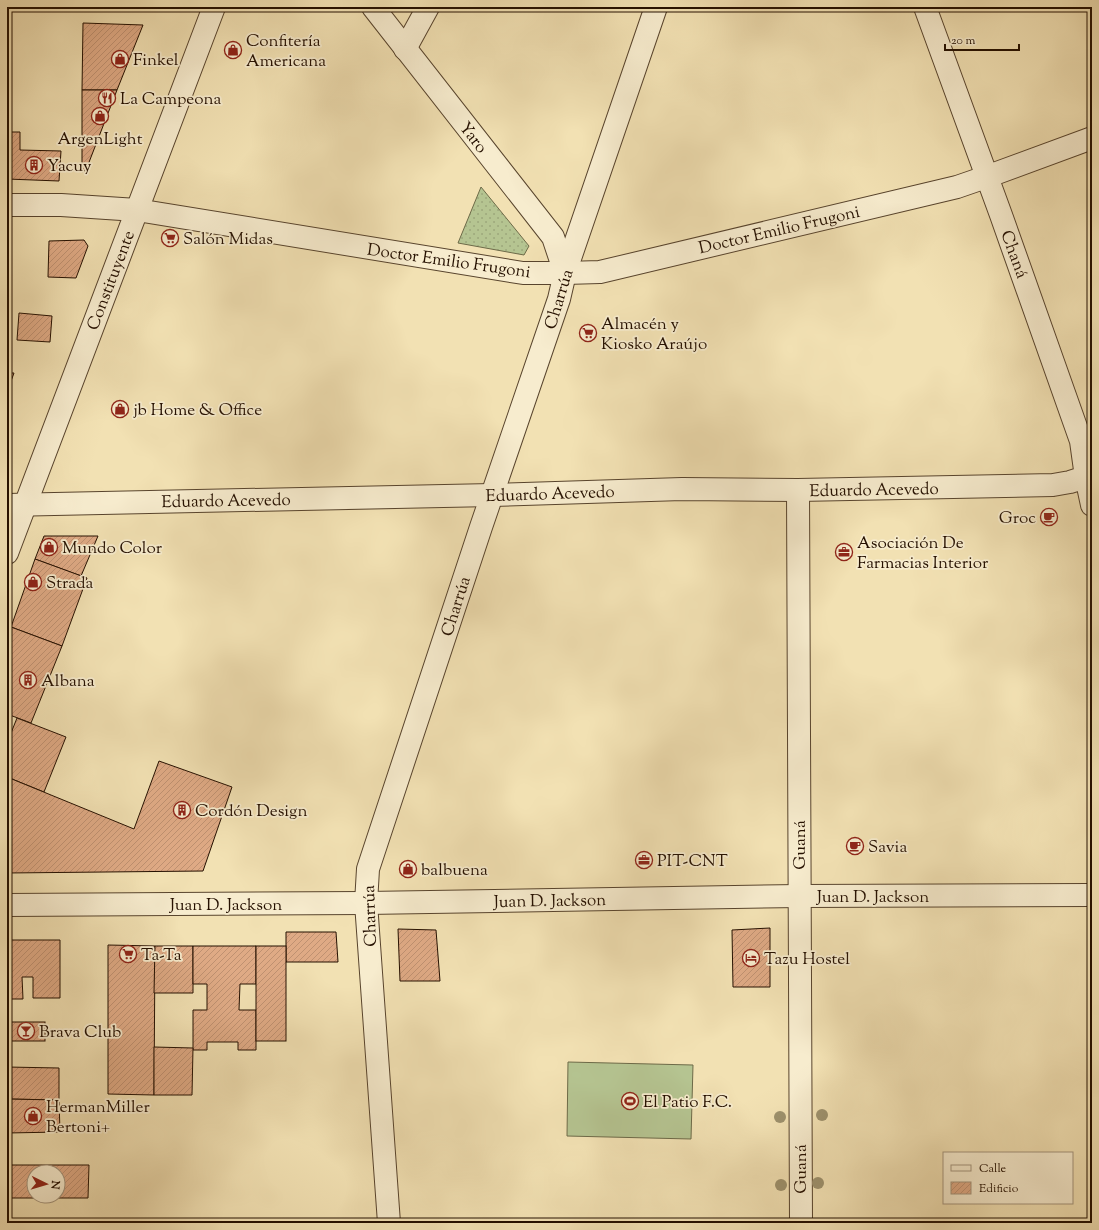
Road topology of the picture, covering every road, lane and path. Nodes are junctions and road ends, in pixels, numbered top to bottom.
1 (214, 7) edge
2 (373, 7) edge
3 (428, 7) edge
4 (656, 7) edge
5 (925, 7) edge
6 (405, 49) junction
7 (1092, 138) edge
8 (986, 178) junction
9 (7, 205) edge
10 (137, 210) junction
11 (565, 273) junction
12 (1089, 476) edge
13 (798, 490) junction
14 (492, 495) junction
15 (16, 504) edge
16 (1092, 505) edge
17 (7, 553) edge
18 (1092, 895) edge
19 (800, 896) junction
20 (366, 903) junction
21 (7, 905) edge
22 (389, 1223) edge
23 (800, 1223) edge

1 - 10 street, Constituyente
2 - 6 street, Yaro
3 - 6 street
4 - 11 street, Charrúa
5 - 8 street, Chaná
6 - 11 street, Yaro
7 - 8 street, Doctor Emilio Frugoni
8 - 11 street, Doctor Emilio Frugoni
8 - 12 street, Chaná
9 - 10 street, Doctor Emilio Frugoni
10 - 11 street, Doctor Emilio Frugoni
10 - 15 street, Constituyente
11 - 14 street, Charrúa
12 - 13 street, Eduardo Acevedo
12 - 16 street, Chaná
13 - 14 street, Eduardo Acevedo
13 - 19 street, Guaná
14 - 15 street, Eduardo Acevedo
14 - 20 street, Charrúa
15 - 17 street, Constituyente
18 - 19 street, Juan D. Jackson
19 - 20 street, Juan D. Jackson
19 - 23 street, Guaná
20 - 21 street, Juan D. Jackson
20 - 22 street, Charrúa

